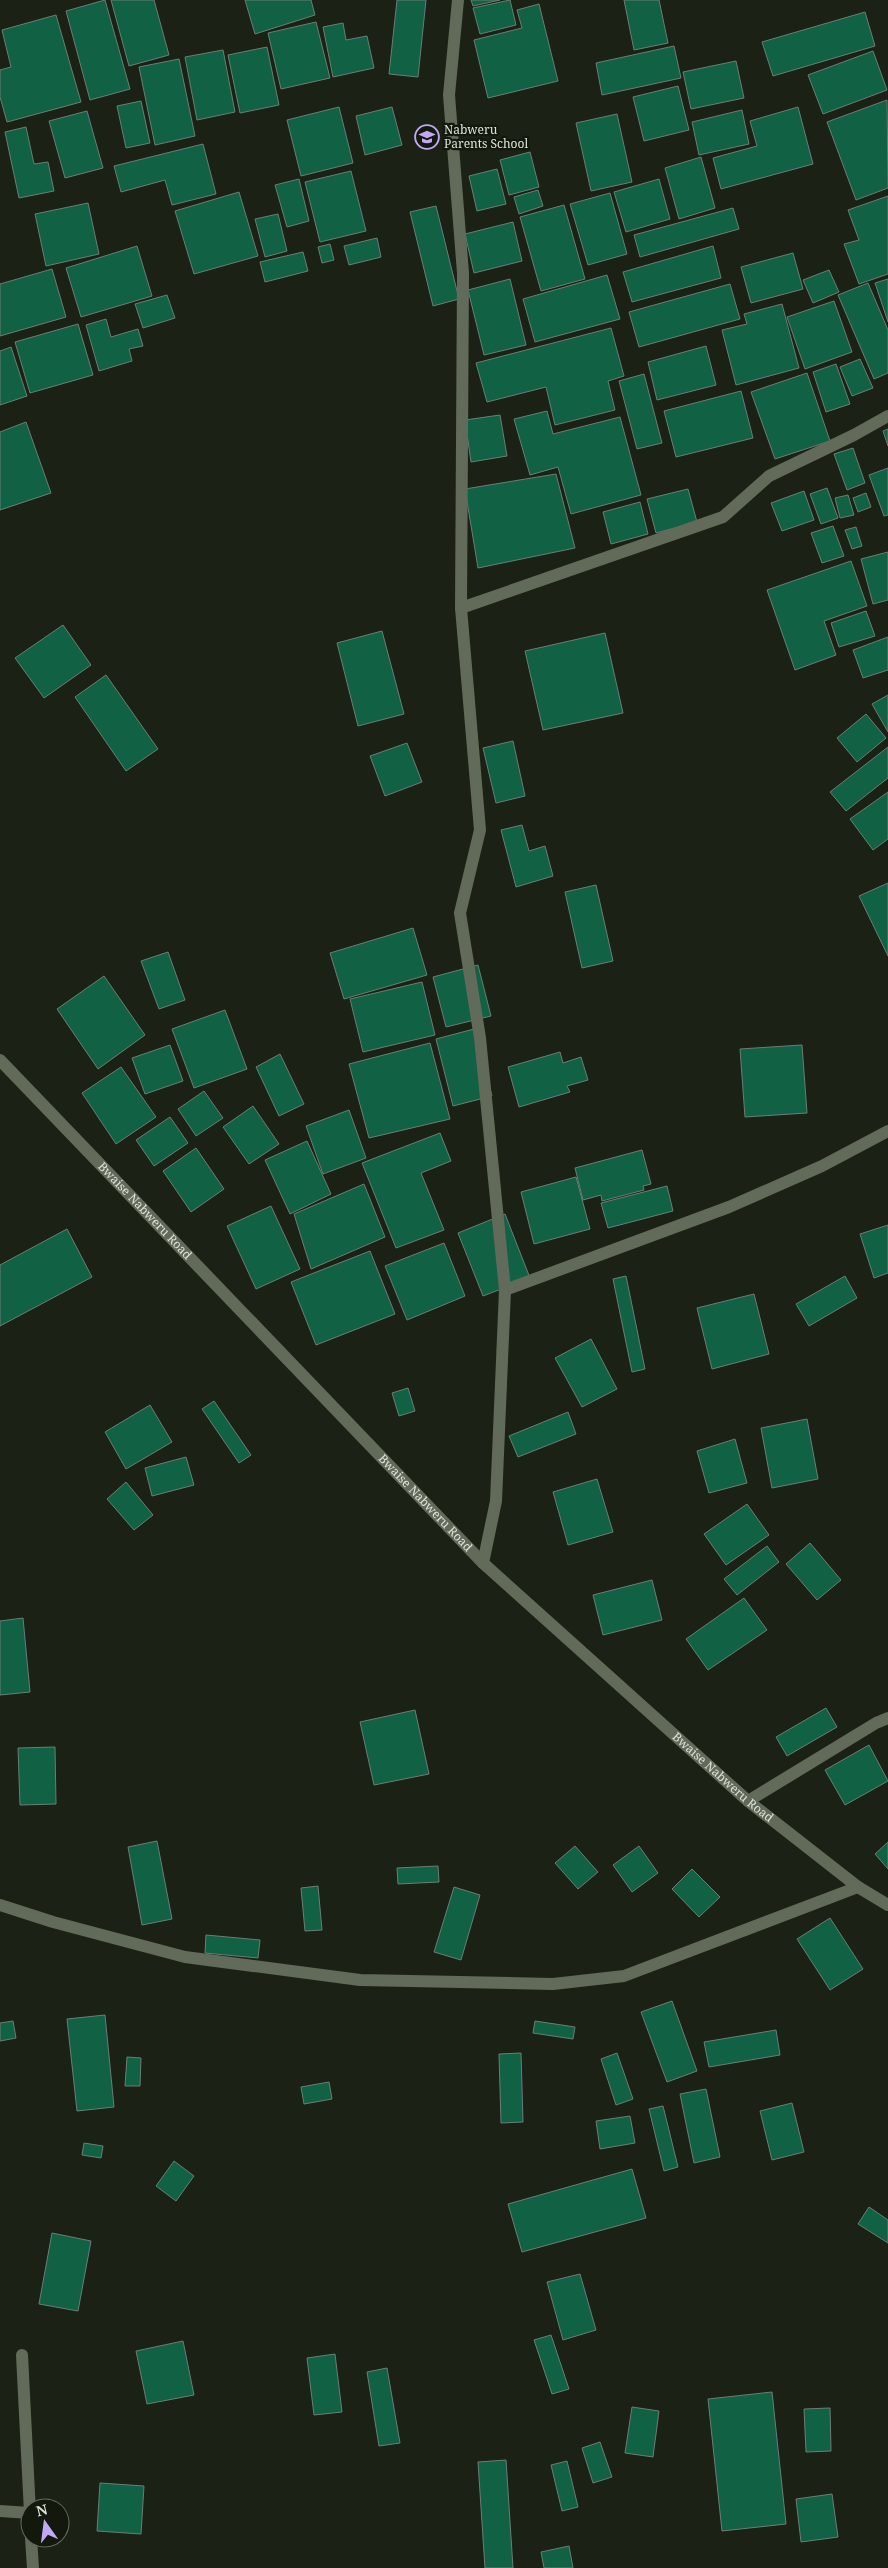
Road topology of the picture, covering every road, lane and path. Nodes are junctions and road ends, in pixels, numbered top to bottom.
1 (458, 0) edge
2 (888, 416) edge
3 (461, 608) junction
4 (0, 1060) edge
5 (888, 1132) edge
6 (505, 1290) junction
7 (483, 1564) junction
8 (888, 1718) edge
9 (748, 1801) junction
10 (858, 1887) junction
11 (0, 1905) edge
12 (888, 1905) edge
13 (22, 2354) dead end
14 (29, 2498) edge
15 (0, 2511) edge
16 (20, 2512) edge
17 (32, 2548) edge
18 (33, 2568) edge

1 - 3 street
2 - 3 street
3 - 6 street
4 - 7 street, Bwaise Nabweru Road
5 - 6 street
6 - 7 street
7 - 9 street, Bwaise Nabweru Road
8 - 9 street
9 - 10 street, Bwaise Nabweru Road
10 - 11 street
10 - 12 street, Bwaise Nabweru Road
13 - 14 street
15 - 16 street
17 - 18 street

